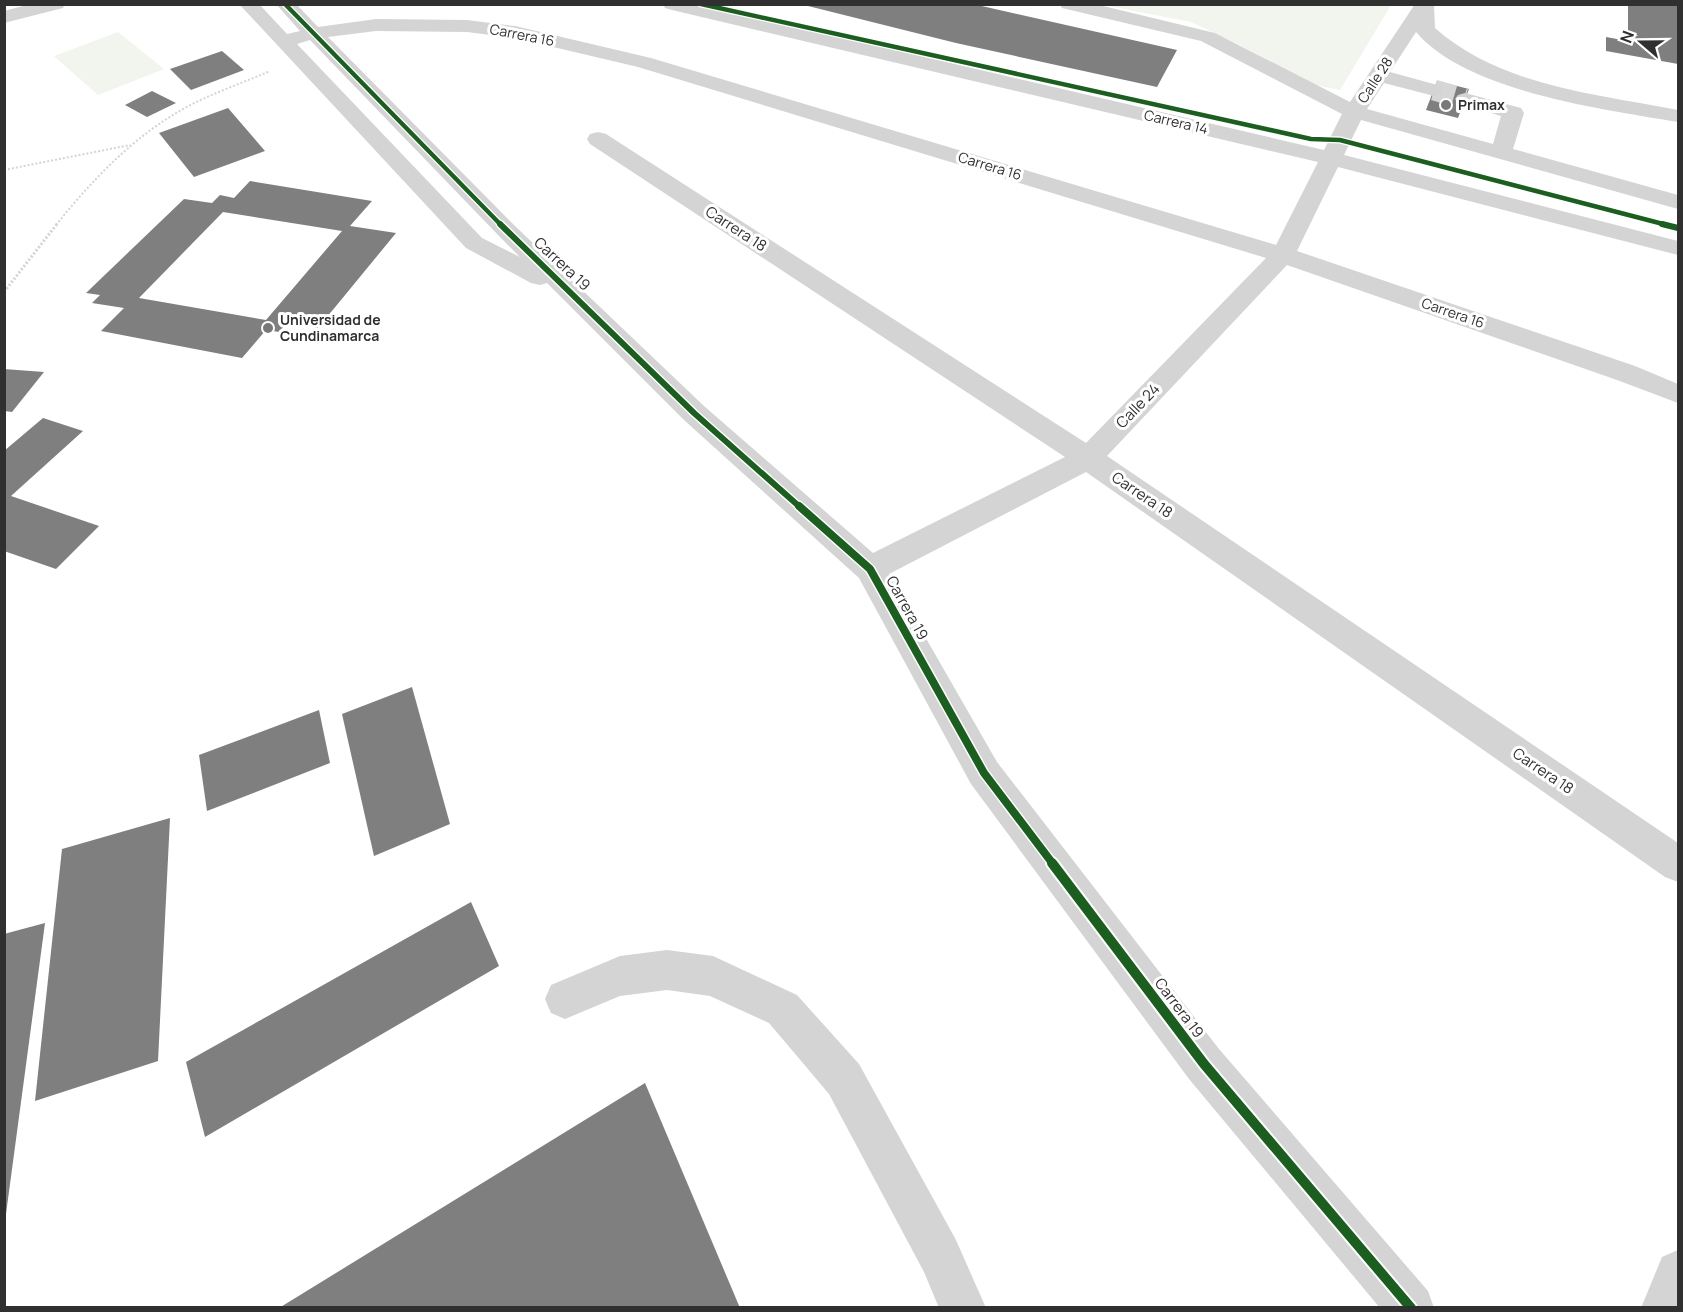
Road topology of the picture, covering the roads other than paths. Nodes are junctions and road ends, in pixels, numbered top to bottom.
1 (56, 4) edge
2 (249, 4) edge
3 (285, 4) edge
4 (672, 4) edge
5 (1069, 4) edge
6 (1424, 5) edge
7 (4, 17) edge
8 (314, 33) junction
9 (285, 41) junction
10 (1378, 75) junction
11 (1434, 90) tunnel mouth
12 (1465, 99) tunnel mouth
13 (1354, 112) junction
14 (1678, 117) edge
15 (598, 139) dead end
16 (1501, 152) junction
17 (1330, 158) junction
18 (1678, 202) edge
19 (1678, 249) edge
20 (1283, 255) junction
21 (576, 296) junction
22 (1678, 394) edge
23 (1088, 458) junction
24 (870, 569) junction
25 (1678, 864) edge
26 (565, 999) dead end
27 (1678, 1273) edge
28 (963, 1308) edge
29 (1411, 1308) edge
30 (1664, 1308) edge

1 - 7 street
2 - 9 street, Carrera 19
3 - 8 street, Carrera 19
4 - 17 street, Carrera 14
5 - 13 street
6 - 10 street, Calle 28
6 - 14 street
8 - 9 street, Carrera 16
8 - 20 street, Carrera 16
8 - 21 street, Carrera 19
9 - 21 street, Carrera 19
10 - 11 street
10 - 13 street, Calle 28
12 - 16 street
13 - 16 street
13 - 17 street, Calle 28
15 - 23 street, Carrera 18
16 - 18 street
17 - 19 street, Carrera 14
17 - 20 street, Calle 24
20 - 22 street, Carrera 16
20 - 23 street, Calle 24
21 - 24 street, Carrera 19
23 - 24 street, Calle 24
23 - 25 street, Carrera 18
24 - 29 street, Carrera 19
26 - 28 street
27 - 30 street

